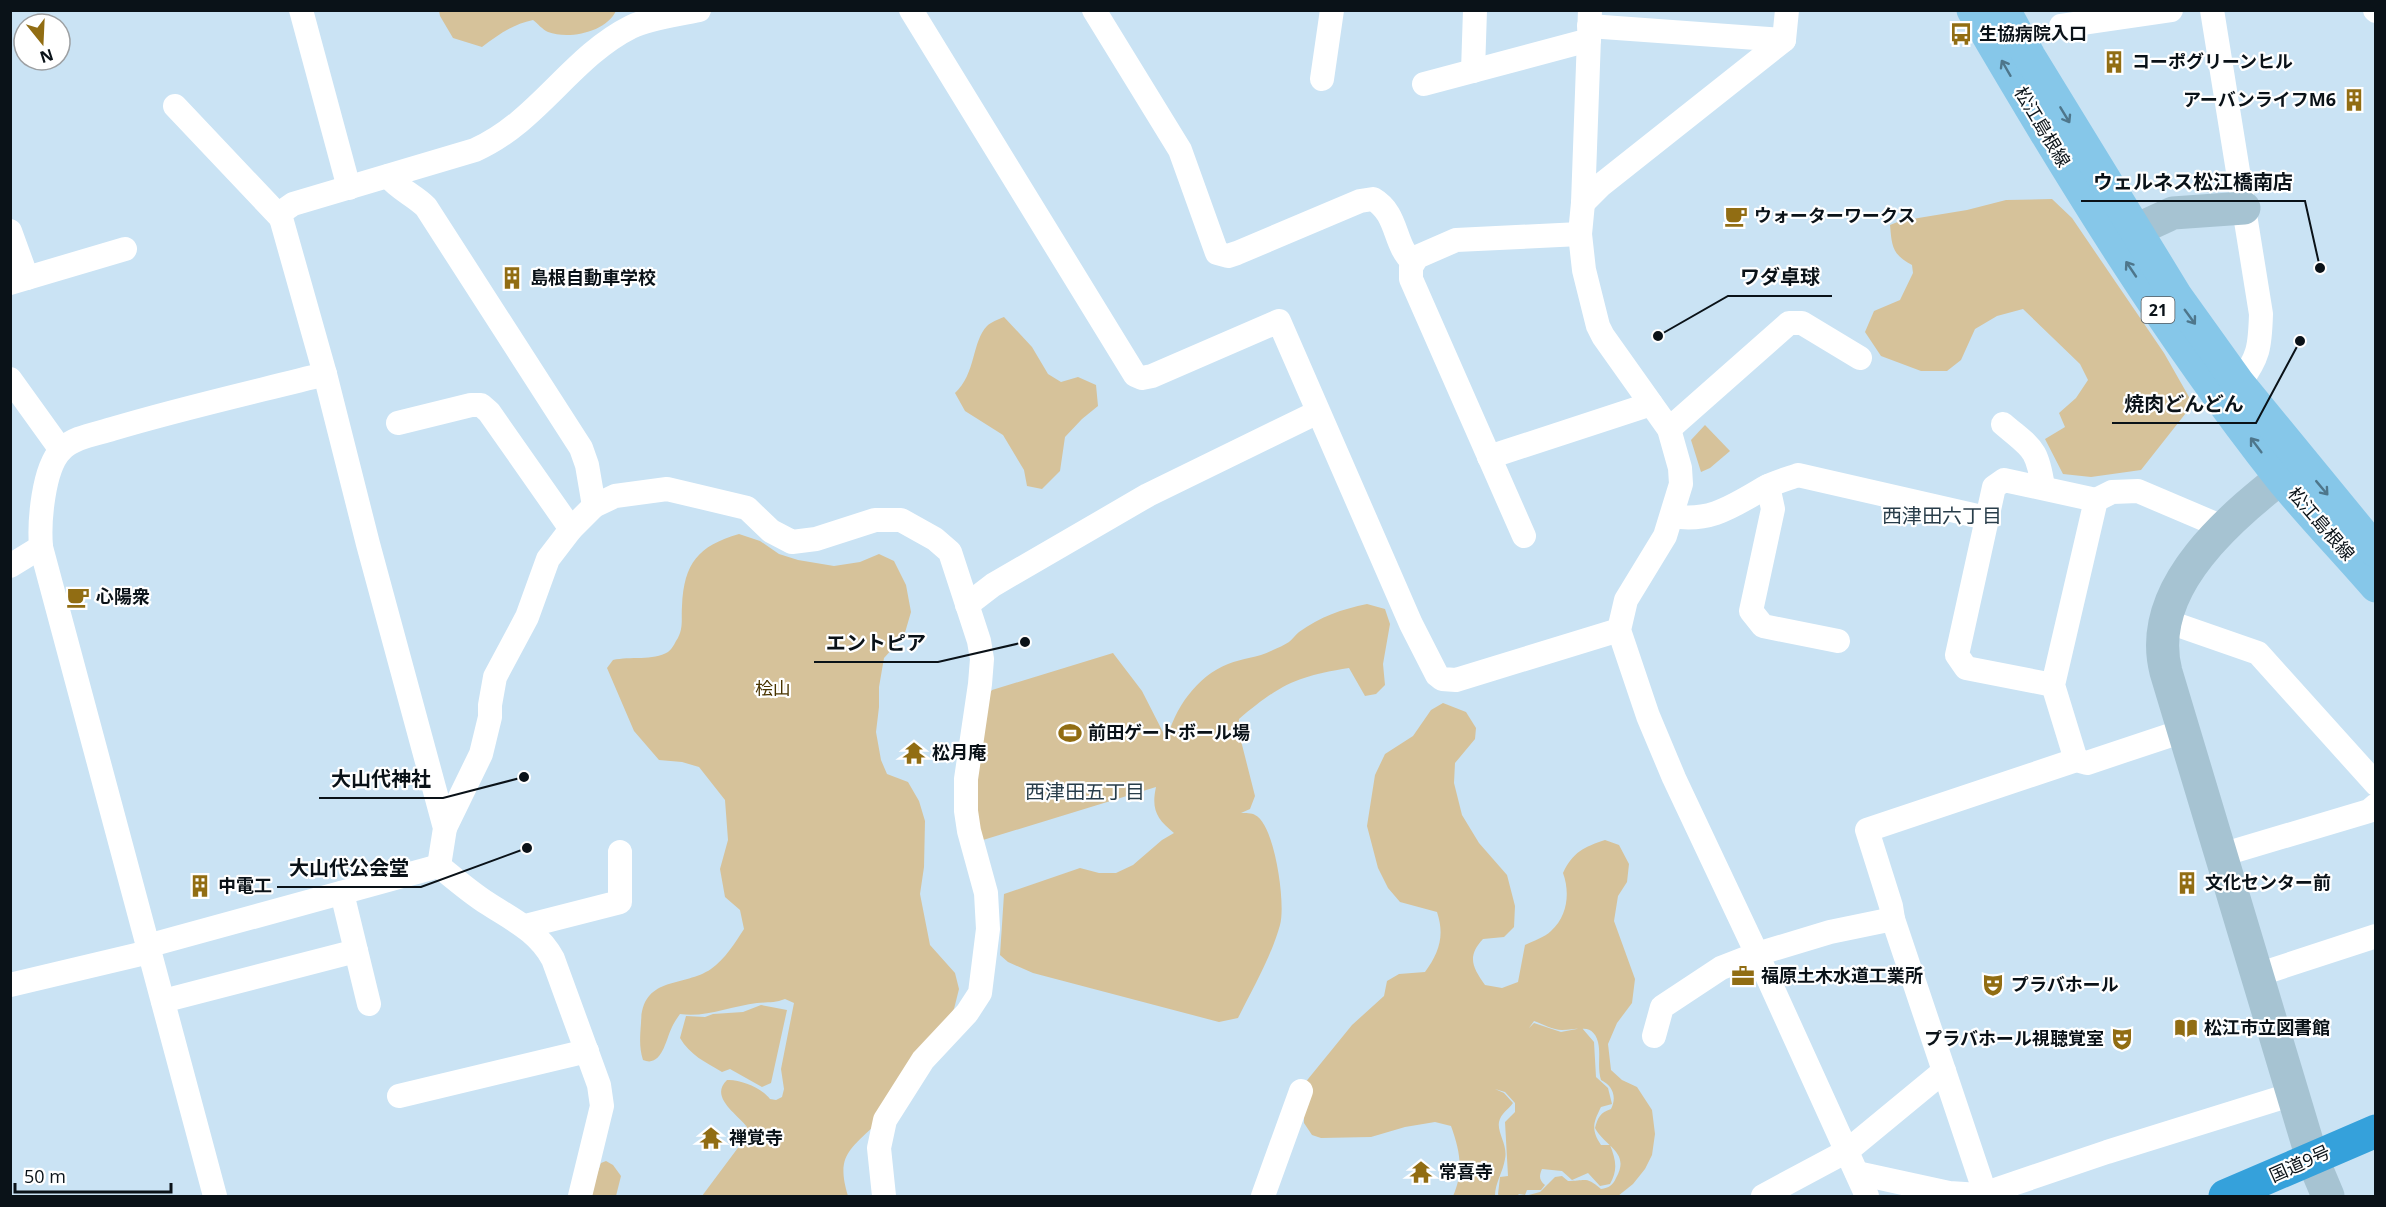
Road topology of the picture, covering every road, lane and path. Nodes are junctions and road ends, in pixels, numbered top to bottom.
1 (302, 10) edge
2 (911, 10) edge
3 (1094, 10) edge
4 (1332, 10) edge
5 (1475, 10) edge
6 (1787, 10) edge
7 (1973, 10) edge
8 (2004, 10) edge
9 (2171, 10) edge
10 (2212, 10) edge
11 (696, 11) edge
12 (1590, 26) edge
13 (2061, 26) dead end
14 (1784, 40) junction
15 (1473, 71) junction
16 (1322, 79) dead end
17 (1424, 84) dead end
18 (175, 106) dead end
19 (388, 176) junction
20 (349, 188) junction
21 (1583, 203) junction
22 (2244, 208) junction
23 (281, 218) junction
24 (2136, 230) junction
25 (10, 231) edge
26 (1580, 234) junction
27 (125, 249) dead end
28 (1413, 262) junction
29 (19, 280) edge
30 (1860, 358) dead end
31 (325, 374) junction
32 (2239, 384) junction
33 (12, 386) edge
34 (1651, 404) junction
35 (1318, 412) junction
36 (398, 423) dead end
37 (2003, 424) dead end
38 (1669, 429) junction
39 (61, 450) junction
40 (1489, 457) junction
41 (2291, 470) junction
42 (1768, 486) junction
43 (2043, 487) junction
44 (2096, 500) junction
45 (594, 506) junction
46 (1672, 516) junction
47 (1986, 518) junction
48 (2224, 528) junction
49 (571, 529) junction
50 (1524, 536) dead end
51 (41, 547) junction
52 (2376, 551) edge
53 (10, 566) edge
54 (2376, 586) edge
55 (967, 605) junction
56 (2166, 621) junction
57 (1619, 630) junction
58 (1838, 641) dead end
59 (2053, 685) junction
60 (2183, 731) junction
61 (2076, 760) junction
62 (2376, 784) edge
63 (2376, 805) edge
64 (445, 828) junction
65 (620, 852) dead end
66 (2221, 855) junction
67 (439, 866) junction
68 (342, 893) junction
69 (1893, 919) junction
70 (526, 926) junction
71 (2376, 936) edge
72 (148, 949) junction
73 (356, 951) junction
74 (1757, 954) junction
75 (2257, 975) junction
76 (10, 985) edge
77 (163, 1001) junction
78 (369, 1004) dead end
79 (1653, 1036) dead end
80 (586, 1051) junction
81 (1944, 1071) junction
82 (1301, 1091) dead end
83 (2293, 1095) junction
84 (399, 1096) dead end
85 (2376, 1131) edge
86 (1847, 1151) junction
87 (2312, 1158) junction
88 (1857, 1173) junction
89 (1985, 1193) junction
90 (215, 1197) edge
91 (580, 1197) edge
92 (884, 1197) edge
93 (1263, 1197) edge
94 (1763, 1197) edge
95 (1867, 1197) edge
96 (2225, 1197) edge
97 (2328, 1197) edge

1 - 20 street
2 - 35 street
3 - 28 street
4 - 16 street
5 - 15 street
6 - 14 street
41 -> 7 main road, 松江島根線 / 21
8 -> 24 main road, 松江島根線 / 21
9 - 13 street
10 - 22 street
11 - 19 street
12 - 14 street
12 - 15 street
12 - 21 street
14 - 21 street
15 - 17 street
18 - 23 street
19 - 20 street
19 - 45 street
20 - 23 street
21 - 26 street
22 - 24 street
22 - 32 street
23 - 31 street
24 -> 32 main road, 松江島根線 / 21
25 - 29 street
26 - 28 street
26 - 34 street
27 - 29 street
28 - 40 street
30 - 38 street
31 - 39 street
31 - 64 street
32 - 41 main road, 松江島根線 / 21
33 - 39 street
34 - 38 street
34 - 40 street
35 - 55 street
35 - 57 street
36 - 49 street
37 - 43 street
38 - 46 street
39 - 51 street
40 - 50 street
41 - 48 street
41 -> 52 main road, 松江島根線 / 21
41 - 54 main road, 松江島根線 / 21
42 - 46 street
42 - 47 street
42 - 58 street
43 - 44 street
43 - 47 street
44 - 48 street
44 - 59 street
45 - 49 street
45 - 55 street
46 - 57 street
47 - 59 street
48 - 56 street
49 - 64 street
51 - 53 street
51 - 72 street
55 - 92 street
56 - 60 street
56 - 62 street
57 - 74 street
59 - 61 street
60 - 61 street
60 - 66 street
61 - 69 street
63 - 66 street
64 - 67 street
65 - 70 street
66 - 75 street
67 - 68 street
67 - 70 street
68 - 72 street
68 - 73 street
69 - 74 street
69 - 81 street
70 - 80 street
71 - 75 street
72 - 76 street
72 - 77 street
73 - 77 street
73 - 78 street
74 - 79 street
74 - 86 street
75 - 83 street
77 - 90 street
80 - 84 street
80 - 91 street
81 - 86 street
81 - 89 street
82 - 93 street
83 - 87 street
83 - 89 street
85 - 87 highway, 国道9号
86 - 88 street
86 - 94 street
87 - 96 highway, 国道9号
87 - 97 street
88 - 89 street
88 - 95 street

